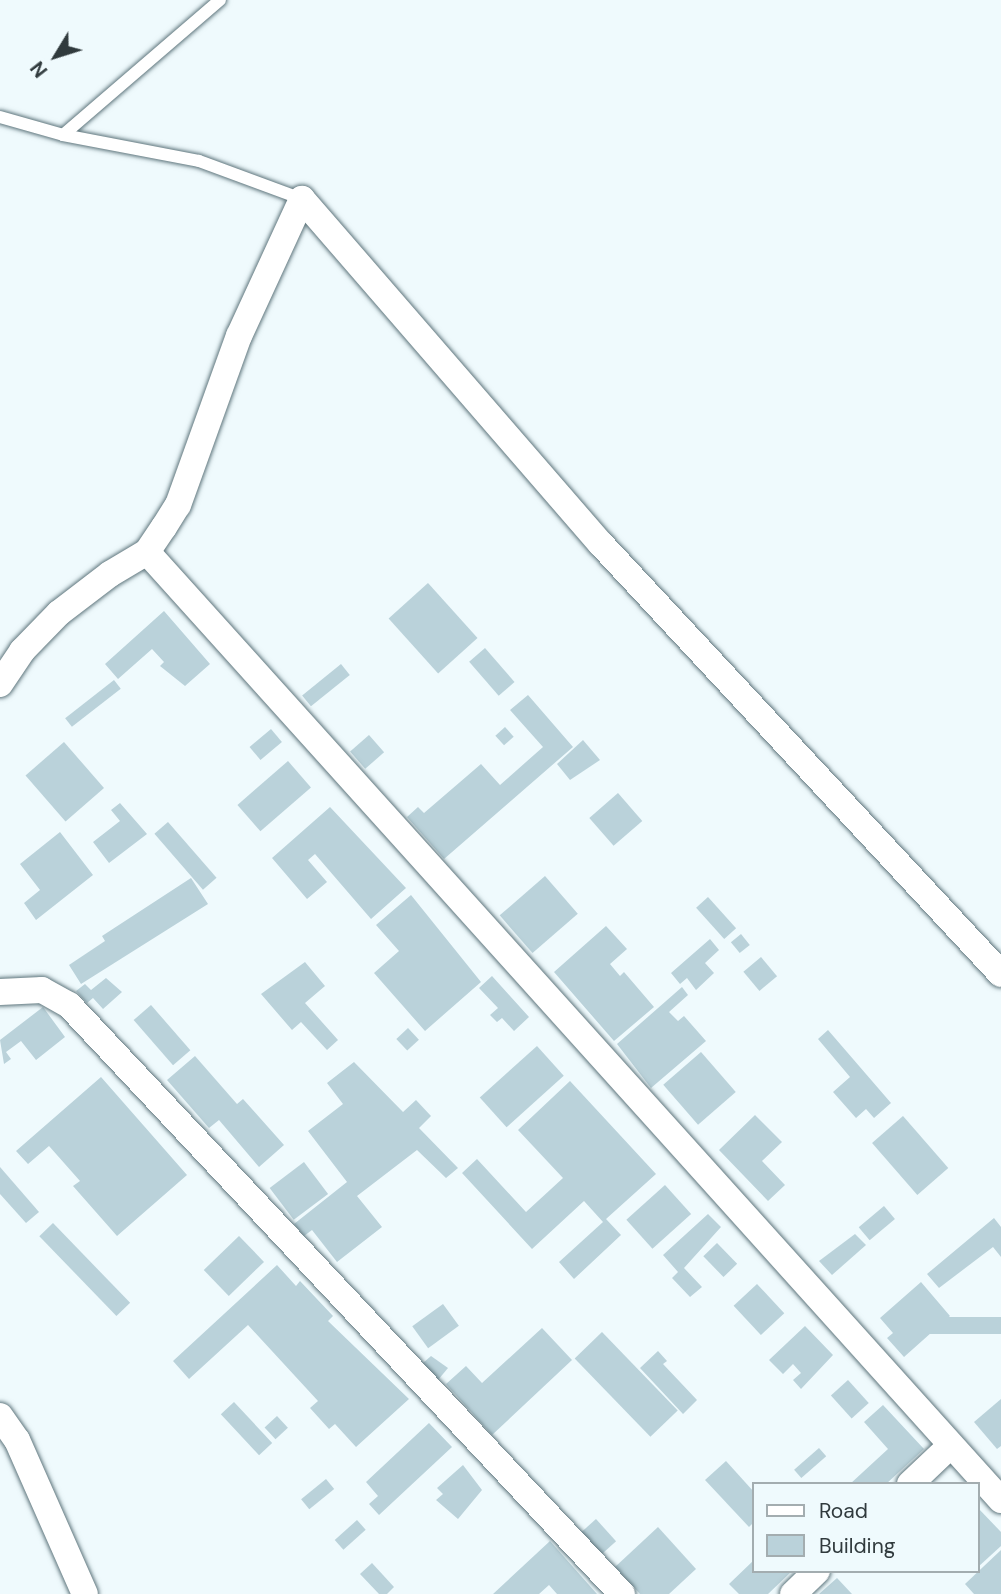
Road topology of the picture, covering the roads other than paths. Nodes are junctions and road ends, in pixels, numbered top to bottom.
1 (219, 0) edge
2 (0, 117) edge
3 (63, 135) junction
4 (302, 200) junction
5 (147, 552) junction
6 (0, 684) edge
7 (1001, 974) edge
8 (0, 992) edge
9 (0, 1416) edge
10 (950, 1446) junction
11 (912, 1482) edge
12 (1001, 1500) edge
13 (815, 1573) edge
14 (85, 1594) edge
15 (622, 1594) edge
16 (793, 1594) edge

1 - 3 lane
2 - 3 lane
3 - 4 lane
4 - 5 street
4 - 7 street
5 - 6 street
5 - 10 street
8 - 15 street
9 - 14 street
10 - 11 street
10 - 12 street
13 - 16 street

